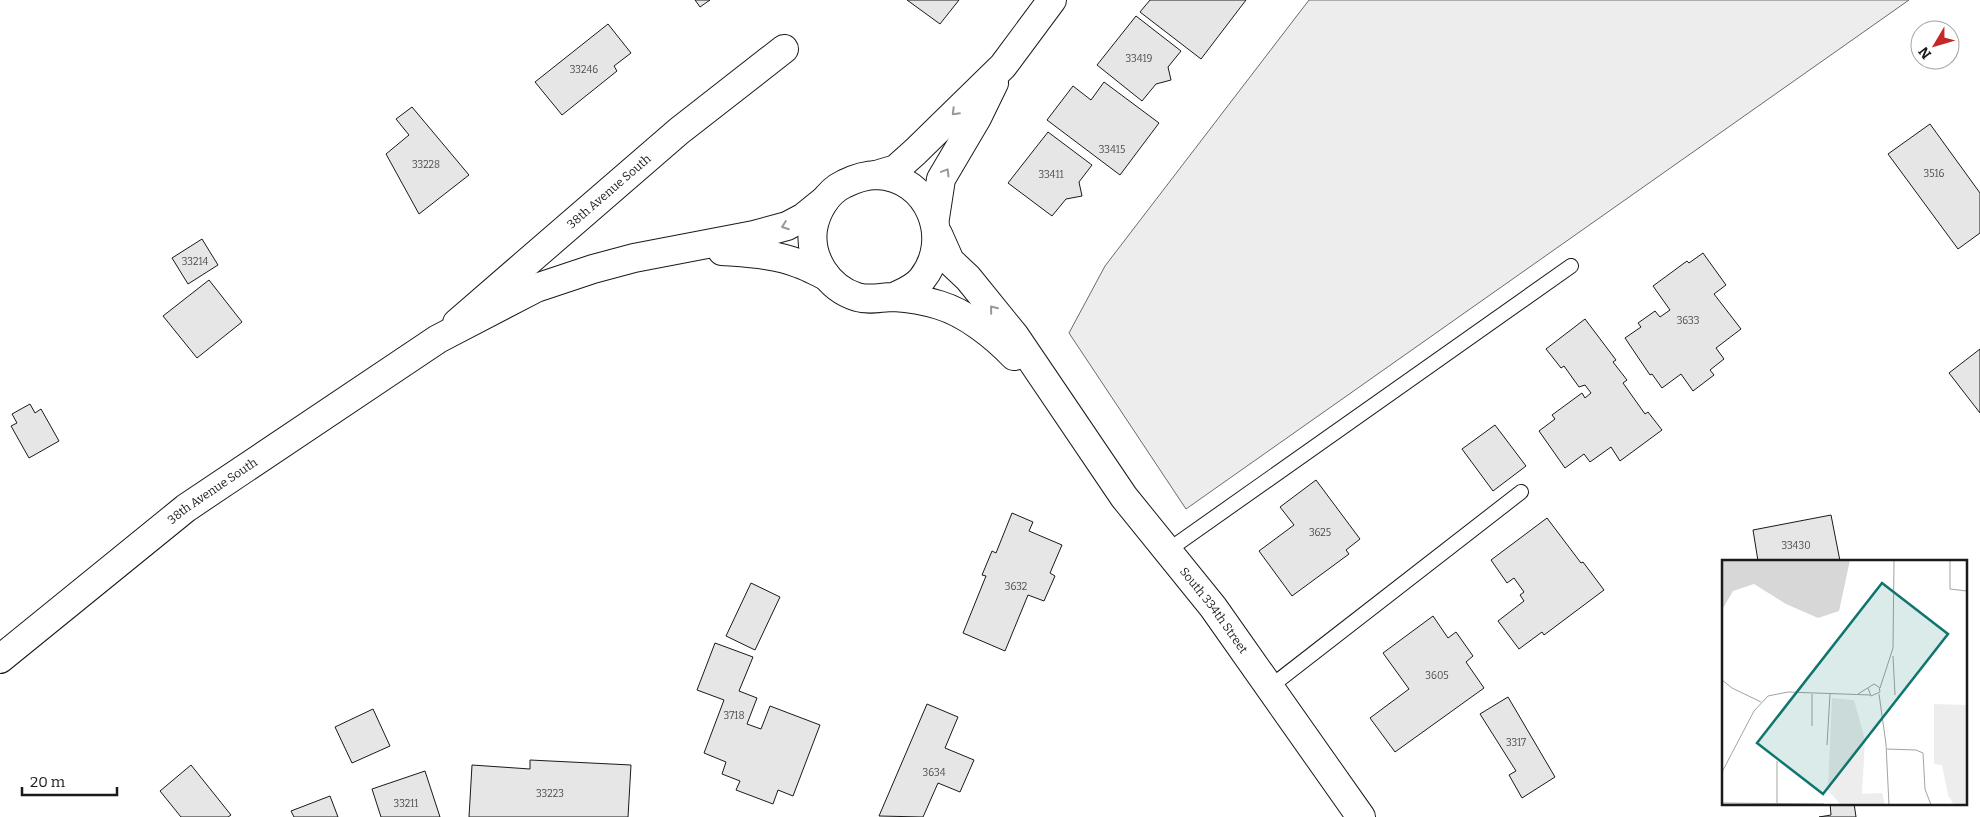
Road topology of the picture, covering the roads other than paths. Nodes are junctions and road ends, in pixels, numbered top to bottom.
1 (1052, 0) edge
2 (784, 49) dead end
3 (1003, 66) junction
4 (876, 175) junction
5 (825, 200) junction
6 (936, 226) junction
7 (688, 248) junction
8 (1571, 266) dead end
9 (826, 276) junction
10 (894, 297) junction
11 (438, 339) junction
12 (1062, 406) junction
13 (1521, 492) dead end
14 (1167, 550) junction
15 (0, 659) edge
16 (1270, 687) junction
17 (1361, 817) edge

1 - 3 street
2 - 11 street, 38th Avenue South
3 -> 4 street
6 -> 3 street
4 - 5 street
4 - 6 street
5 -> 7 street, 38th Avenue South
5 - 9 street
6 - 10 street
12 -> 6 street, South 334th Street
7 - 9 street
7 - 11 street, 38th Avenue South
8 - 14 lane
9 - 10 street
10 - 12 street, South 334th Street
11 - 15 street, 38th Avenue South
12 - 14 street, South 334th Street
13 - 16 lane
14 - 16 street, South 334th Street
16 - 17 street, South 334th Street

